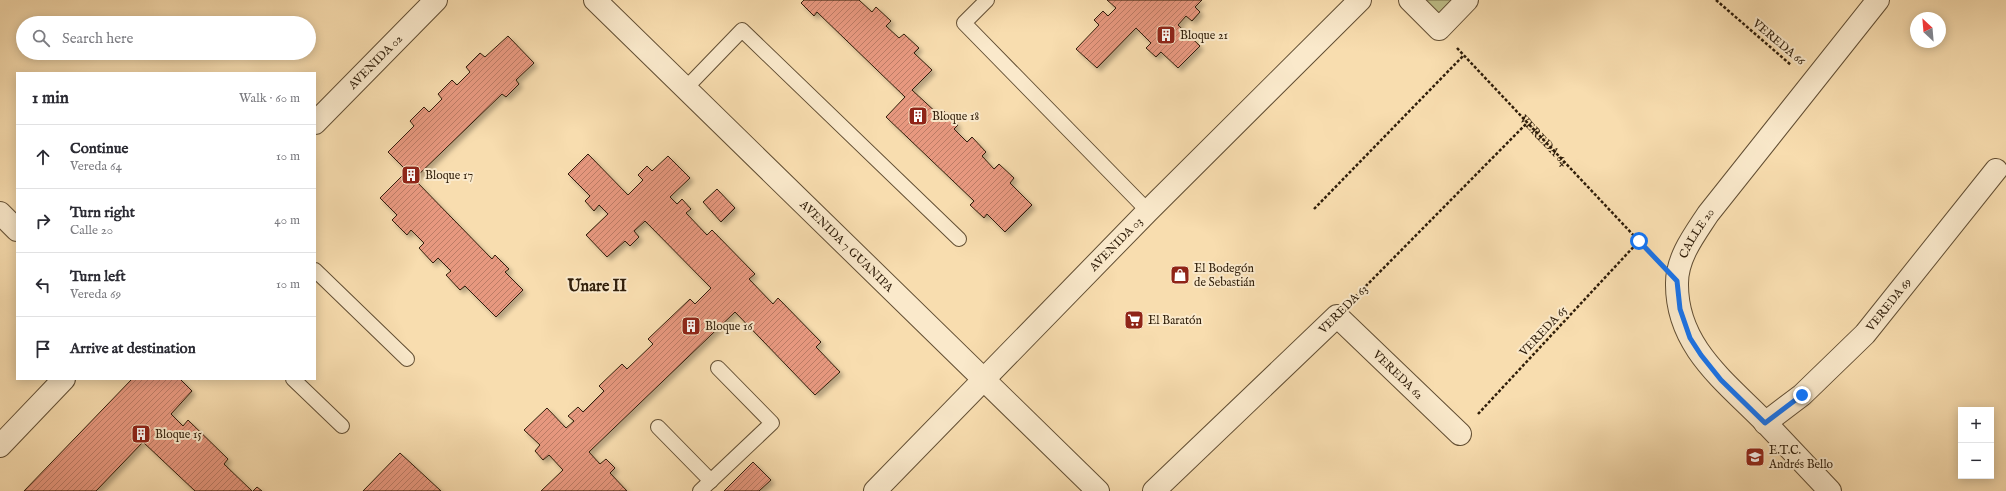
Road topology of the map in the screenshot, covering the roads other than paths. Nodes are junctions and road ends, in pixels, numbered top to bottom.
1 (436, 0) edge
2 (595, 0) edge
3 (987, 0) edge
4 (1360, 0) edge
5 (1410, 0) edge
6 (1467, 0) edge
7 (1878, 0) edge
8 (686, 88) junction
9 (316, 122) edge
10 (1996, 170) dead end
11 (1148, 211) junction
12 (0, 213) edge
13 (16, 229) edge
14 (959, 239) dead end
15 (316, 271) edge
16 (1337, 316) joint
17 (407, 359) dead end
18 (718, 368) dead end
19 (984, 378) junction
20 (63, 380) edge
21 (294, 380) edge
22 (1765, 423) junction
23 (342, 426) dead end
24 (658, 427) dead end
25 (1460, 434) road end
26 (0, 446) edge
27 (711, 481) junction
28 (700, 491) edge
29 (874, 491) edge
30 (1098, 491) edge
31 (1154, 491) edge
32 (1830, 491) edge

1 - 9 street, AVENIDA 02
2 - 8 street, AVENIDA 7 GUANIPA
3 - 11 lane
4 - 11 street, AVENIDA 03
5 - 6 street
7 - 22 street, CALLE 20
8 - 14 lane
8 - 19 street, AVENIDA 7 GUANIPA
10 - 22 street, VEREDA 69
11 - 19 street, AVENIDA 03
12 - 13 street
15 - 17 lane
16 - 25 street, VEREDA 62
16 - 31 street, VEREDA 63
18 - 27 lane
19 - 29 street, AVENIDA 03
19 - 30 street, AVENIDA 7 GUANIPA
20 - 26 street
21 - 23 lane
22 - 32 street, CALLE 20
24 - 27 lane
27 - 28 lane

